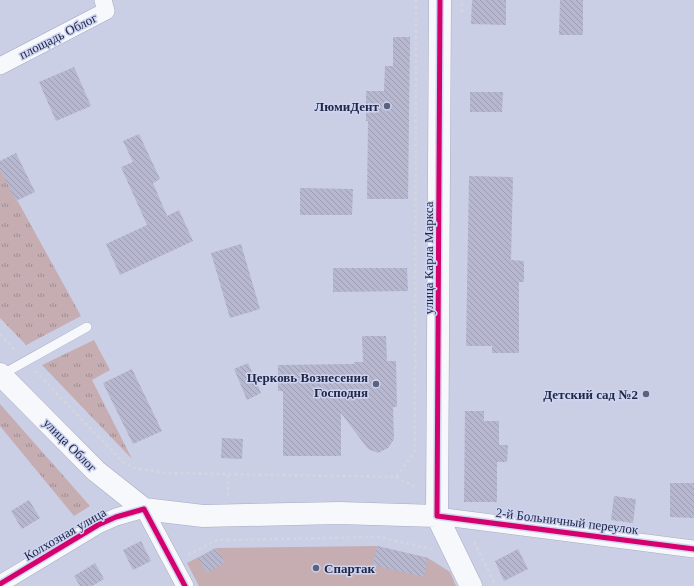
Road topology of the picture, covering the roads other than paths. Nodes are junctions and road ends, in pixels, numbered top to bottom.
1 (103, 0) edge
2 (440, 0) edge
3 (0, 66) edge
4 (87, 326) dead end
5 (0, 375) edge
6 (144, 509) junction
7 (437, 516) junction
8 (694, 549) edge
9 (0, 584) edge
10 (185, 586) edge
11 (471, 586) edge

1 - 3 street, площадь Облог
2 - 7 main road, улица Карла Маркса
4 - 5 lane
5 - 6 main road, улица Облог
6 - 7 main road
6 - 9 street, Колхозная улица
6 - 10 street
7 - 8 street, 2-й Больничный переулок
7 - 11 main road

